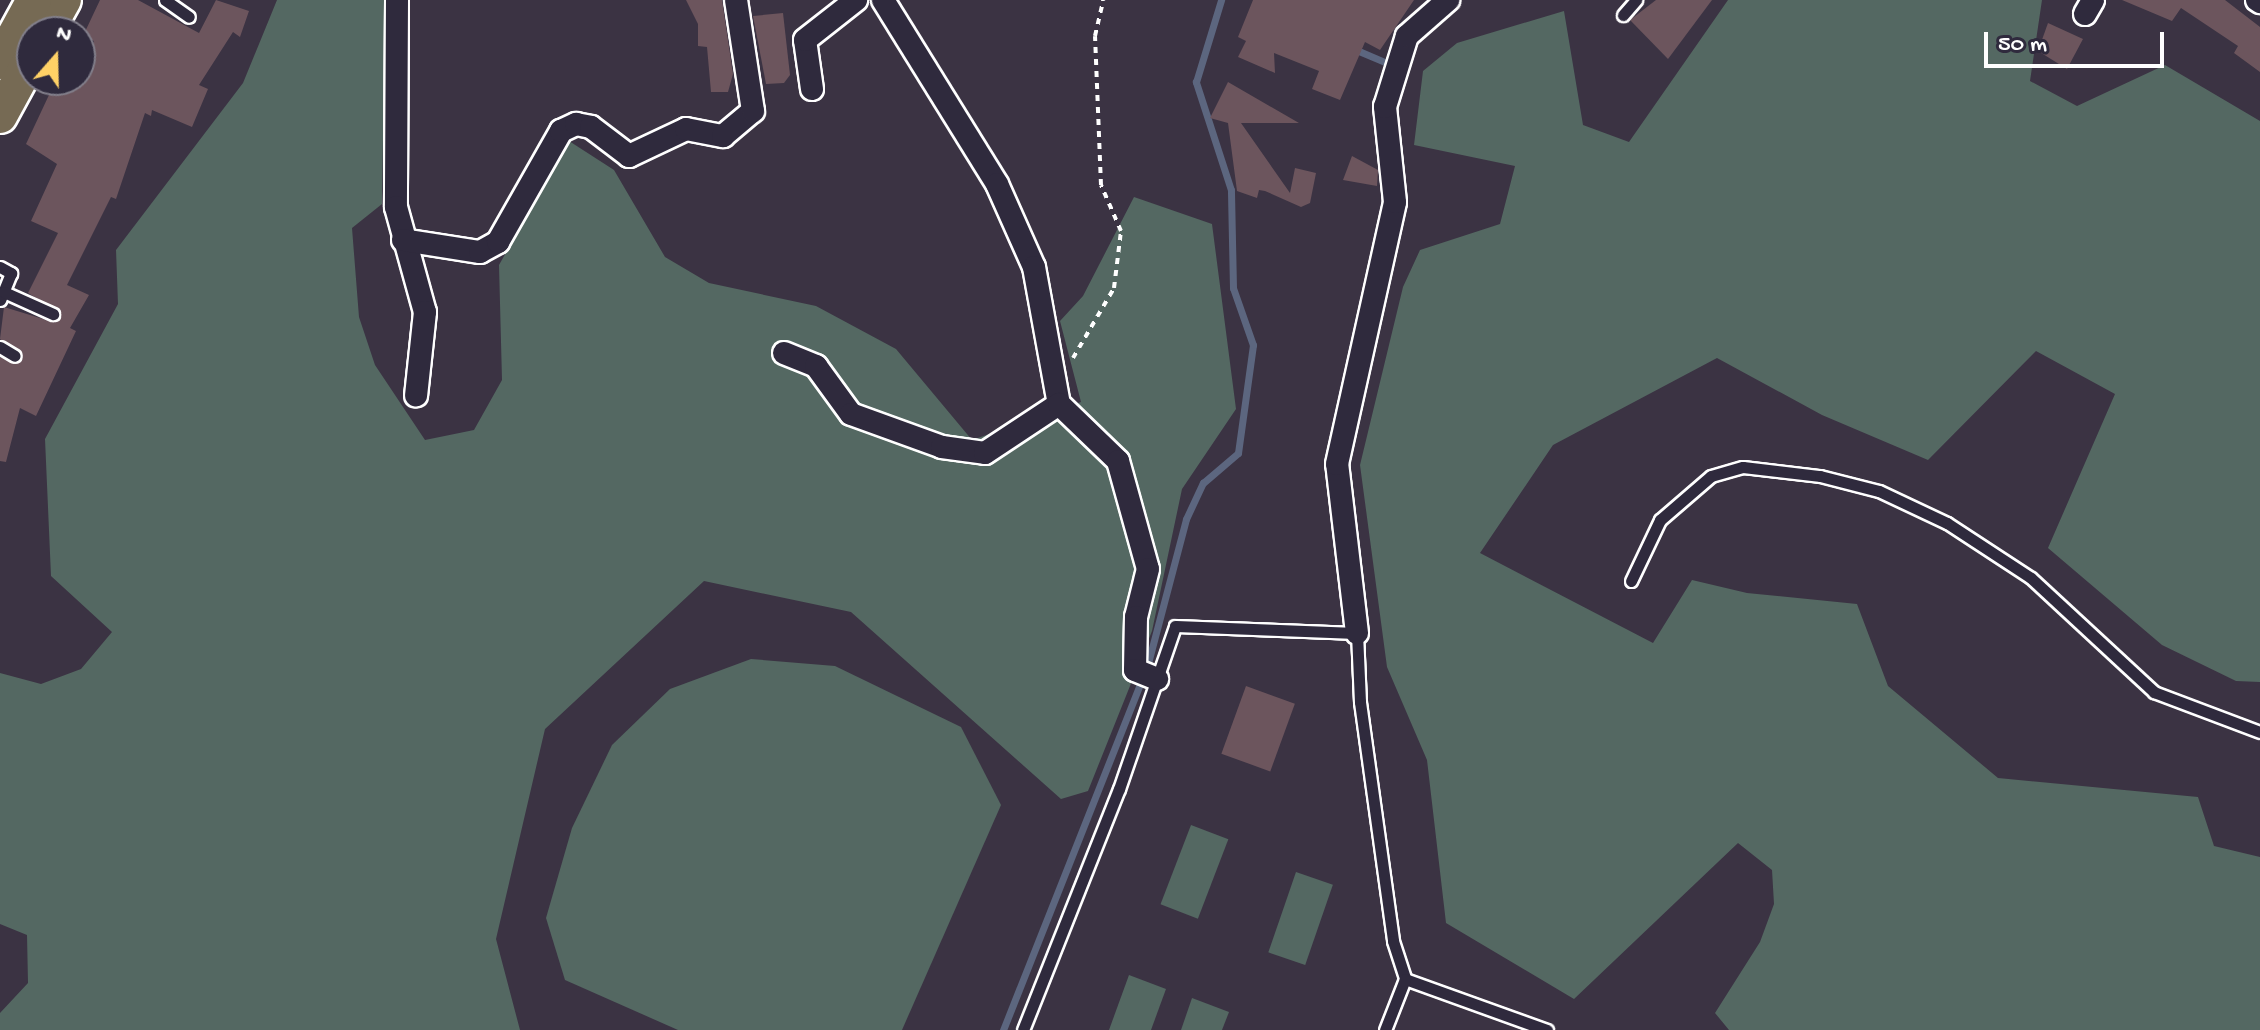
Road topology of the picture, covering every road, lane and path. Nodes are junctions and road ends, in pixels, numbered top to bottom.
1 (34, 0) edge
2 (165, 0) edge
3 (397, 0) edge
4 (736, 0) edge
5 (856, 0) edge
6 (883, 0) edge
7 (1103, 0) edge
8 (1448, 0) edge
9 (1636, 0) edge
10 (1623, 15) dead end
11 (189, 17) dead end
12 (0, 62) edge
13 (16, 86) edge
14 (812, 89) dead end
15 (0, 116) edge
16 (403, 240) junction
17 (0, 267) edge
18 (2, 296) edge
19 (53, 314) dead end
20 (0, 347) edge
21 (784, 353) dead end
22 (15, 356) dead end
23 (1058, 394) junction
24 (416, 396) dead end
25 (1631, 581) dead end
26 (1357, 633) junction
27 (1157, 679) junction
28 (2260, 732) edge
29 (1405, 979) junction
30 (1023, 1030) edge
31 (1385, 1030) edge
32 (1547, 1030) edge

1 - 12 main road
2 - 11 lane
3 - 16 street
4 - 16 street
5 - 14 street
6 - 23 street
7 - 23 path
8 - 26 street
9 - 10 lane
13 - 15 main road
16 - 24 street
17 - 18 lane
18 - 19 lane
20 - 22 lane
21 - 23 street
23 - 27 street
25 - 28 lane
26 - 27 lane
26 - 29 lane
27 - 30 lane
29 - 31 lane
29 - 32 lane

